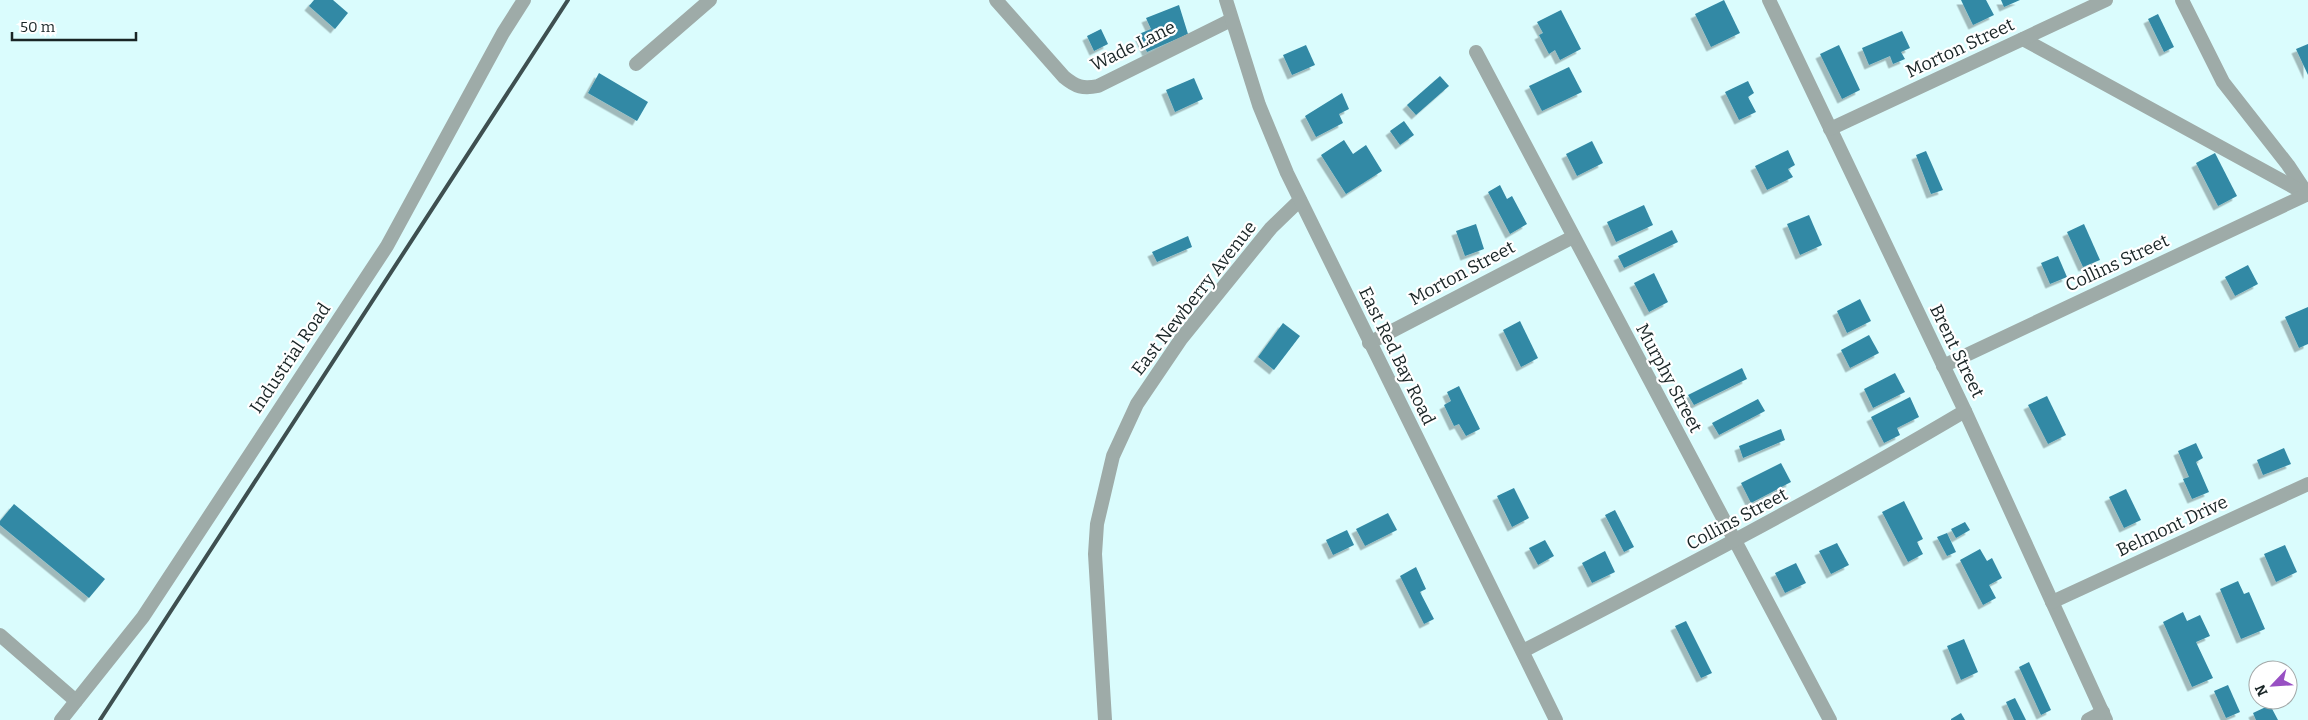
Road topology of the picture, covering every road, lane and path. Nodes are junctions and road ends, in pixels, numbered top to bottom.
1 (524, 0) edge
2 (710, 0) edge
3 (996, 0) edge
4 (1226, 0) edge
5 (1770, 0) edge
6 (2106, 0) edge
7 (2182, 0) edge
8 (1231, 20) junction
9 (2023, 39) junction
10 (1476, 52) dead end
11 (636, 64) dead end
12 (1830, 129) junction
13 (2308, 195) edge
14 (1300, 200) junction
15 (1573, 237) junction
16 (1369, 343) junction
17 (1943, 366) junction
18 (1965, 411) junction
19 (2308, 484) edge
20 (1735, 542) junction
21 (2052, 602) junction
22 (0, 635) edge
23 (1523, 651) junction
24 (76, 701) junction
25 (2104, 716) edge
26 (61, 720) edge
27 (1105, 720) edge
28 (1556, 720) edge
29 (1830, 720) edge
30 (2088, 720) edge

1 - 24 street, Industrial Road
2 - 11 street
3 - 8 street, Wade Lane
4 - 8 street, East Red Bay Road
5 - 12 street, Brent Street
6 - 9 street, Morton Street
7 - 13 street
8 - 14 street, East Red Bay Road
9 - 12 street, Morton Street
9 - 13 street
10 - 15 street, Murphy Street
12 - 17 street, Brent Street
13 - 17 street, Collins Street
14 - 16 street, East Red Bay Road
14 - 27 street, East Newberry Avenue
15 - 16 street, Morton Street
15 - 20 street, Murphy Street
16 - 23 street, East Red Bay Road
17 - 18 street, Brent Street
18 - 20 street, Collins Street
18 - 21 street, Brent Street
19 - 21 street, Belmont Drive
20 - 23 street, Collins Street
20 - 29 street, Murphy Street
21 - 25 street, Brent Street
22 - 24 street
23 - 28 street, East Red Bay Road
24 - 26 street, Industrial Road
25 - 30 street

